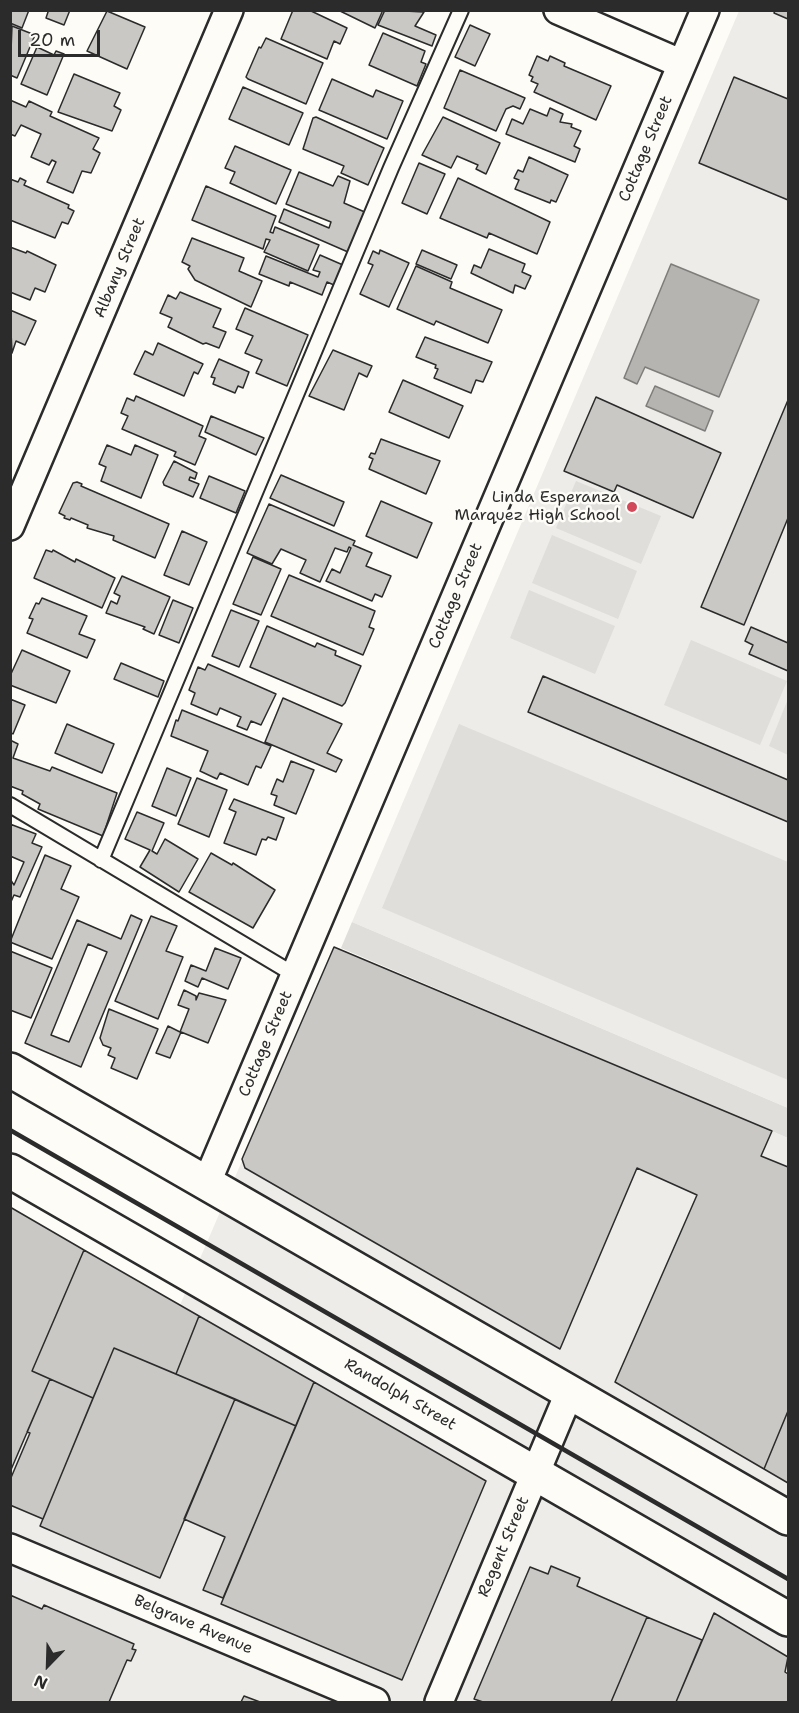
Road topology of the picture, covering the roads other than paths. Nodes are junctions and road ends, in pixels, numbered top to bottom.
1 (229, 10) edge
2 (461, 10) edge
3 (558, 10) edge
4 (705, 10) edge
5 (682, 64) junction
6 (10, 526) edge
7 (10, 805) edge
8 (101, 860) junction
9 (295, 975) junction
10 (10, 1070) edge
11 (10, 1171) edge
12 (207, 1182) junction
13 (570, 1391) junction
14 (536, 1473) junction
15 (789, 1518) edge
16 (10, 1548) edge
17 (789, 1619) edge
18 (375, 1702) edge
19 (438, 1702) edge

1 - 6 street, Albany Street
2 - 8 lane
3 - 5 street
4 - 5 street, Cottage Street
5 - 9 street, Cottage Street
7 - 8 lane
8 - 9 lane
9 - 12 street, Cottage Street
10 - 12 street
11 - 14 street, Randolph Street
12 - 13 street
13 - 14 street, Regent Street
13 - 15 street
14 - 17 street, Randolph Street
14 - 19 street, Regent Street
16 - 18 street, Belgrave Avenue

